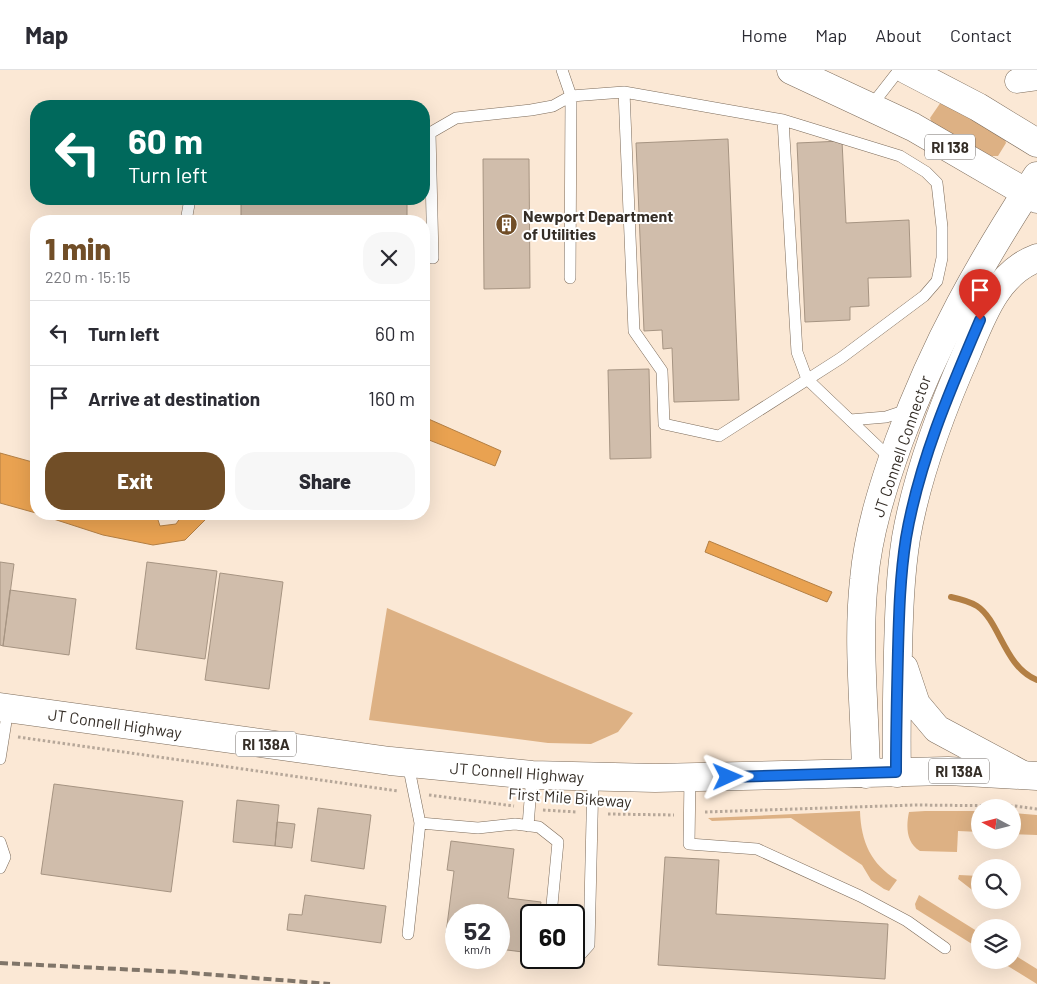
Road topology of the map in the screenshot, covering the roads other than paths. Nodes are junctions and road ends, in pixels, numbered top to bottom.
1 (562, 70) edge
2 (791, 70) edge
3 (899, 70) edge
4 (907, 70) edge
5 (624, 92) junction
6 (571, 96) junction
7 (871, 106) junction
8 (783, 120) junction
9 (430, 132) edge
10 (1037, 143) edge
11 (1034, 189) edge
12 (430, 196) edge
13 (430, 258) edge
14 (1037, 258) edge
15 (570, 278) dead end
16 (807, 379) junction
17 (911, 409) junction
18 (850, 420) junction
19 (892, 460) junction
20 (898, 649) junction
21 (4, 708) edge
22 (0, 759) edge
23 (408, 763) junction
24 (896, 772) junction
25 (866, 774) junction
26 (532, 775) junction
27 (1029, 775) edge
28 (690, 777) junction
29 (593, 778) junction
30 (420, 823) junction
31 (528, 826) junction
32 (0, 842) edge
33 (0, 868) edge
34 (552, 904) edge
35 (408, 934) dead end
36 (945, 948) dead end
37 (585, 949) edge

1 - 6 lane
2 - 7 main road, RI 138
3 - 7 lane
4 - 10 main road
5 - 6 lane
5 - 8 lane
5 - 16 lane
6 - 9 lane
6 - 15 lane
7 - 11 main road, RI 138
8 - 16 lane
8 - 16 lane
11 - 17 main road, JT Connell Connector
12 - 13 lane
14 - 20 main road
16 - 18 lane
17 - 18 lane
17 - 19 main road, JT Connell Connector
18 - 19 lane
19 - 25 main road, JT Connell Connector
20 - 24 main road
20 - 27 main road
21 - 22 lane
21 - 23 main road, JT Connell Highway / RI 138A
23 - 26 main road, JT Connell Highway / RI 138A
23 - 30 lane
24 - 25 main road, JT Connell Highway / RI 138A
24 - 27 main road, JT Connell Highway / RI 138A
25 - 28 main road, JT Connell Highway / RI 138A
26 - 29 main road, JT Connell Highway / RI 138A
26 - 31 lane
28 - 29 main road, JT Connell Highway / RI 138A
28 - 36 lane
29 - 37 lane
30 - 31 lane
30 - 35 lane
31 - 34 lane
32 - 33 lane

